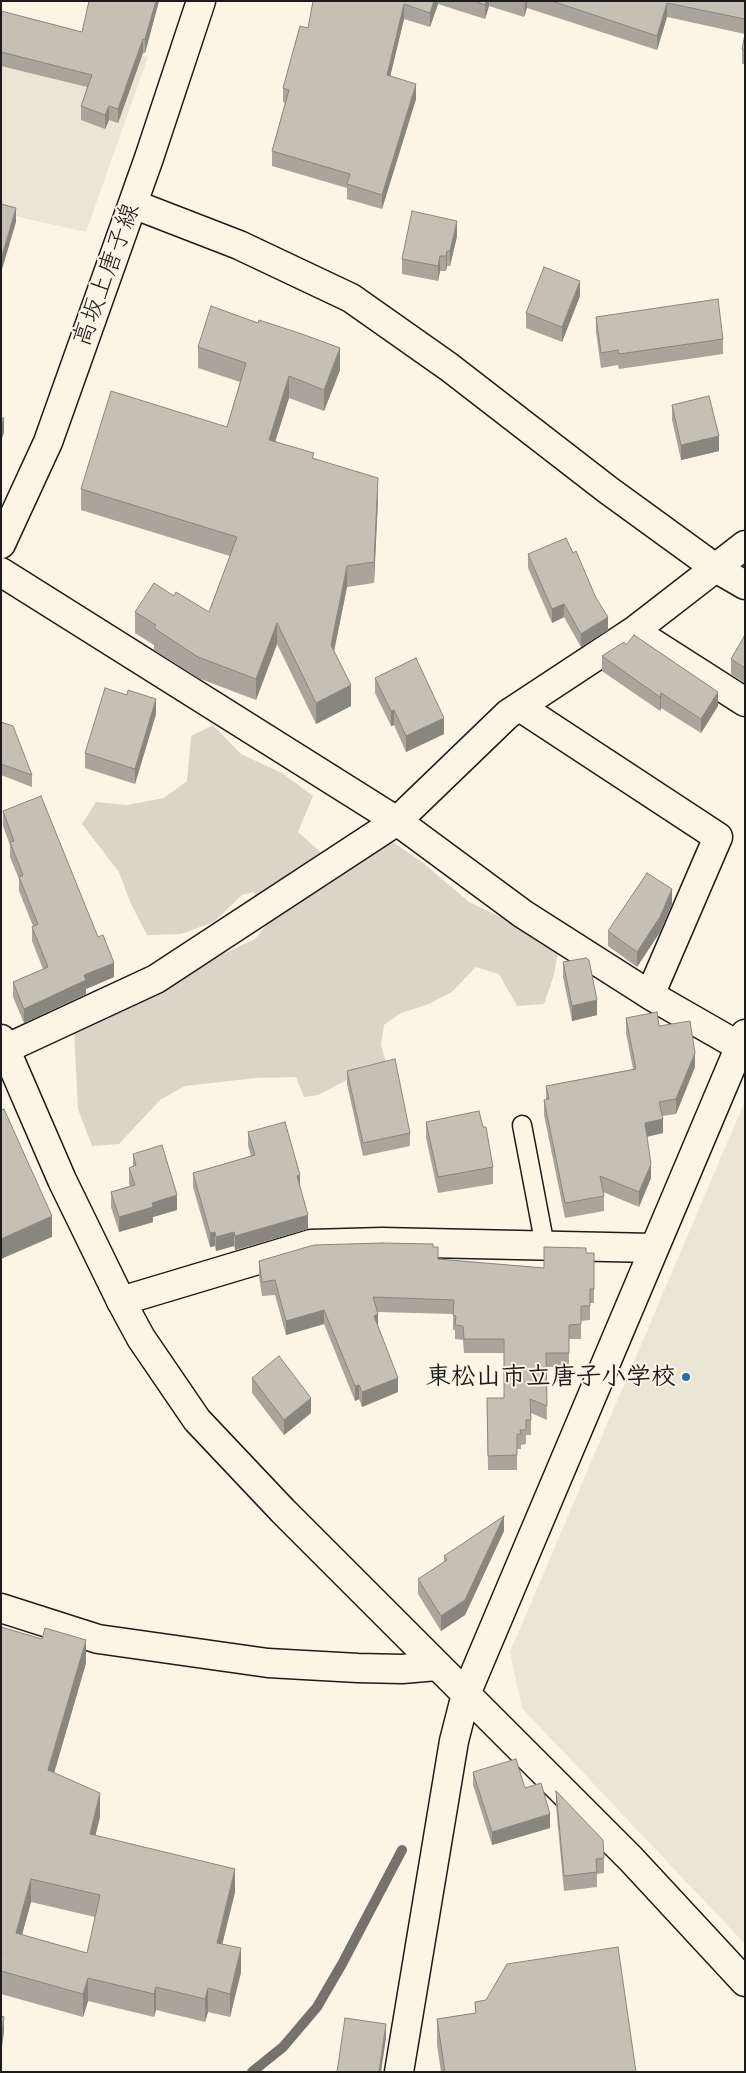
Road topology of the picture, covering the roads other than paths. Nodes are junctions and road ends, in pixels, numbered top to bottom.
1 (201, 1) edge
2 (133, 204) junction
3 (1, 544) edge
4 (745, 545) edge
5 (714, 567) junction
6 (1, 572) edge
7 (745, 585) edge
8 (634, 631) junction
9 (745, 702) edge
10 (520, 706) junction
11 (397, 821) junction
12 (650, 995) junction
13 (742, 1040) edge
14 (3, 1046) edge
15 (522, 1124) dead end
16 (545, 1246) junction
17 (653, 1248) junction
18 (121, 1301) junction
19 (1, 1608) edge
20 (437, 1666) junction
21 (466, 1694) junction
22 (745, 1982) edge
23 (399, 2072) edge

1 - 2 street, 高坂上唐子線
2 - 3 street, 高坂上唐子線
2 - 5 street
4 - 5 street
5 - 7 street
5 - 8 street
6 - 11 street
8 - 9 street
8 - 10 street
10 - 11 street
10 - 12 street
11 - 12 street
11 - 14 street
12 - 13 street
13 - 17 street
14 - 18 street
15 - 16 lane
16 - 17 street
16 - 18 street
17 - 21 street
18 - 20 street
19 - 20 street
20 - 21 street
21 - 22 street
21 - 23 street

